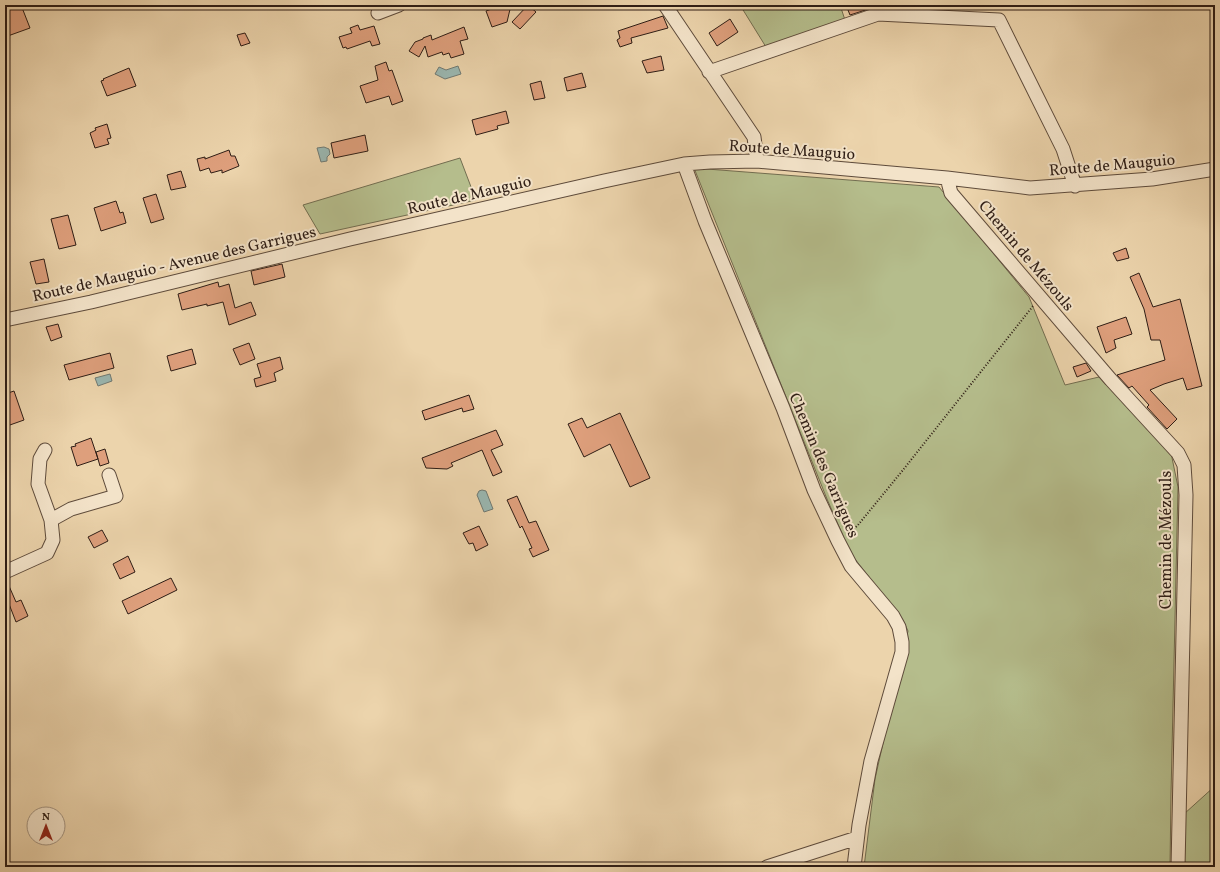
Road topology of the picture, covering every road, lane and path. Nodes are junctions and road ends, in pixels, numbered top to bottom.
1 (399, 5) edge
2 (665, 5) edge
3 (378, 13) dead end
4 (709, 72) junction
5 (757, 161) junction
6 (684, 164) junction
7 (1215, 169) edge
8 (947, 178) junction
9 (1075, 186) junction
10 (350, 239) joint
11 (1040, 297) junction
12 (5, 320) edge
13 (45, 450) dead end
14 (109, 475) dead end
15 (51, 520) junction
16 (838, 541) junction
17 (5, 572) edge
18 (857, 838) junction
19 (767, 867) edge
20 (854, 867) edge
21 (1178, 867) edge

1 - 3 street
2 - 4 street
4 - 5 street
4 - 9 street
5 - 6 street, Route de Mauguio
5 - 8 street, Route de Mauguio
6 - 10 street, Route de Mauguio
6 - 16 street, Chemin des Garrigues
7 - 9 street, Route de Mauguio
8 - 9 street, Route de Mauguio
8 - 11 street, Chemin de Mézouls
10 - 12 street, Route de Mauguio - Avenue des Garrigues
11 - 16 path
11 - 21 street, Chemin de Mézouls
13 - 15 street
14 - 15 street
15 - 17 street
16 - 18 street, Chemin des Garrigues
18 - 19 street
18 - 20 street, Chemin des Garrigues

